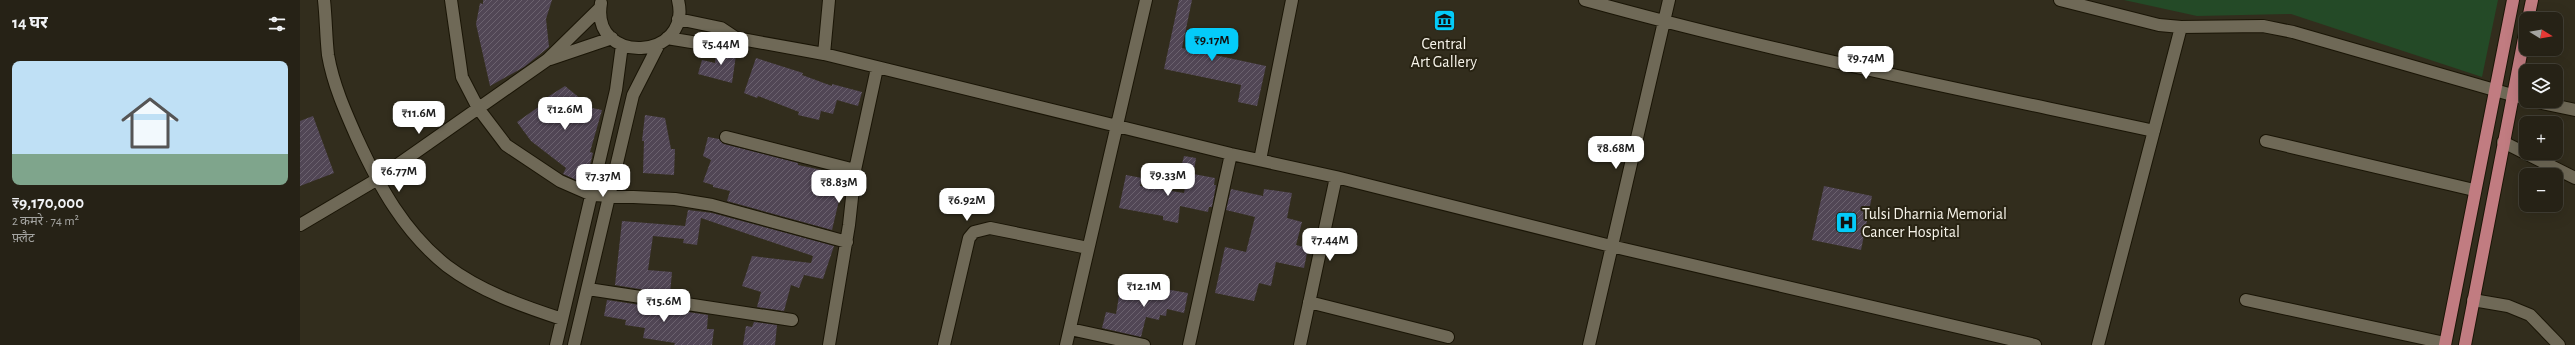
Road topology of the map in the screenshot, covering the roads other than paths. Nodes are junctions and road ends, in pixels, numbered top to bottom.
1 (324, 0) edge
2 (451, 0) edge
3 (829, 0) edge
4 (1146, 0) edge
5 (1292, 0) edge
6 (1585, 0) edge
7 (1669, 0) edge
8 (2060, 0) edge
9 (2513, 0) edge
10 (2532, 0) edge
11 (680, 2) edge
12 (601, 4) edge
13 (2529, 12) edge
14 (678, 18) junction
15 (1664, 22) junction
16 (2181, 27) junction
17 (736, 38) junction
18 (663, 41) junction
19 (617, 42) junction
20 (824, 54) junction
21 (2520, 56) edge
22 (547, 60) junction
23 (877, 68) junction
24 (2494, 91) junction
25 (2512, 96) junction
26 (2519, 98) edge
27 (2563, 107) edge
28 (478, 108) junction
29 (2575, 110) edge
30 (1116, 125) junction
31 (2154, 131) junction
32 (726, 137) dead end
33 (2266, 141) dead end
34 (2503, 142) junction
35 (1232, 154) junction
36 (1260, 160) junction
37 (855, 170) junction
38 (1336, 177) junction
39 (2575, 178) edge
40 (376, 180) junction
41 (2474, 190) junction
42 (592, 195) junction
43 (610, 195) junction
44 (300, 225) edge
45 (847, 242) junction
46 (1610, 246) junction
47 (1088, 248) junction
48 (588, 289) junction
49 (2246, 300) dead end
50 (2473, 300) junction
51 (1309, 302) junction
52 (562, 318) junction
53 (792, 320) dead end
54 (1070, 329) junction
55 (1448, 337) dead end
56 (2445, 344) edge
57 (556, 345) edge
58 (574, 345) edge
59 (829, 345) edge
60 (944, 345) edge
61 (1066, 345) edge
62 (1144, 345) edge
63 (1189, 345) edge
64 (1300, 345) edge
65 (1589, 345) edge
66 (2035, 345) edge
67 (2098, 345) edge
68 (2464, 345) edge
69 (2559, 345) edge

1 - 40 street
2 - 28 street
3 - 20 street
4 - 30 street
5 - 36 street
6 - 15 street
7 - 15 street
8 - 16 street
9 - 24 main road
10 - 13 main road
11 - 14 street
12 - 19 street
12 - 22 street
14 - 17 street
14 - 18 street
15 - 31 street
15 - 46 street
16 - 24 street
16 - 31 street
17 - 18 street
17 - 20 street
18 - 19 street
18 - 43 street
19 - 22 street
19 - 42 street
20 - 23 street
21 - 25 main road
22 - 28 street
23 - 30 street
23 - 37 street
24 - 25 street
24 - 41 main road
25 - 26 street
25 - 34 main road
27 - 29 street
28 - 40 street
28 - 42 street
30 - 35 street
30 - 47 street
31 - 67 street
32 - 37 street
33 - 41 street
34 - 39 street
34 - 50 main road
35 - 36 street
35 - 63 street
36 - 38 street
37 - 45 street
38 - 46 street
38 - 51 street
40 - 44 street
40 - 52 street
41 - 56 main road
42 - 43 street
42 - 52 street
43 - 45 street
43 - 48 street
45 - 59 street
46 - 65 street
46 - 66 street
47 - 54 street
47 - 60 street
48 - 53 street
48 - 58 street
49 - 56 street
50 - 68 main road
50 - 69 street
51 - 55 street
51 - 64 street
52 - 57 street
54 - 61 street
54 - 62 street

